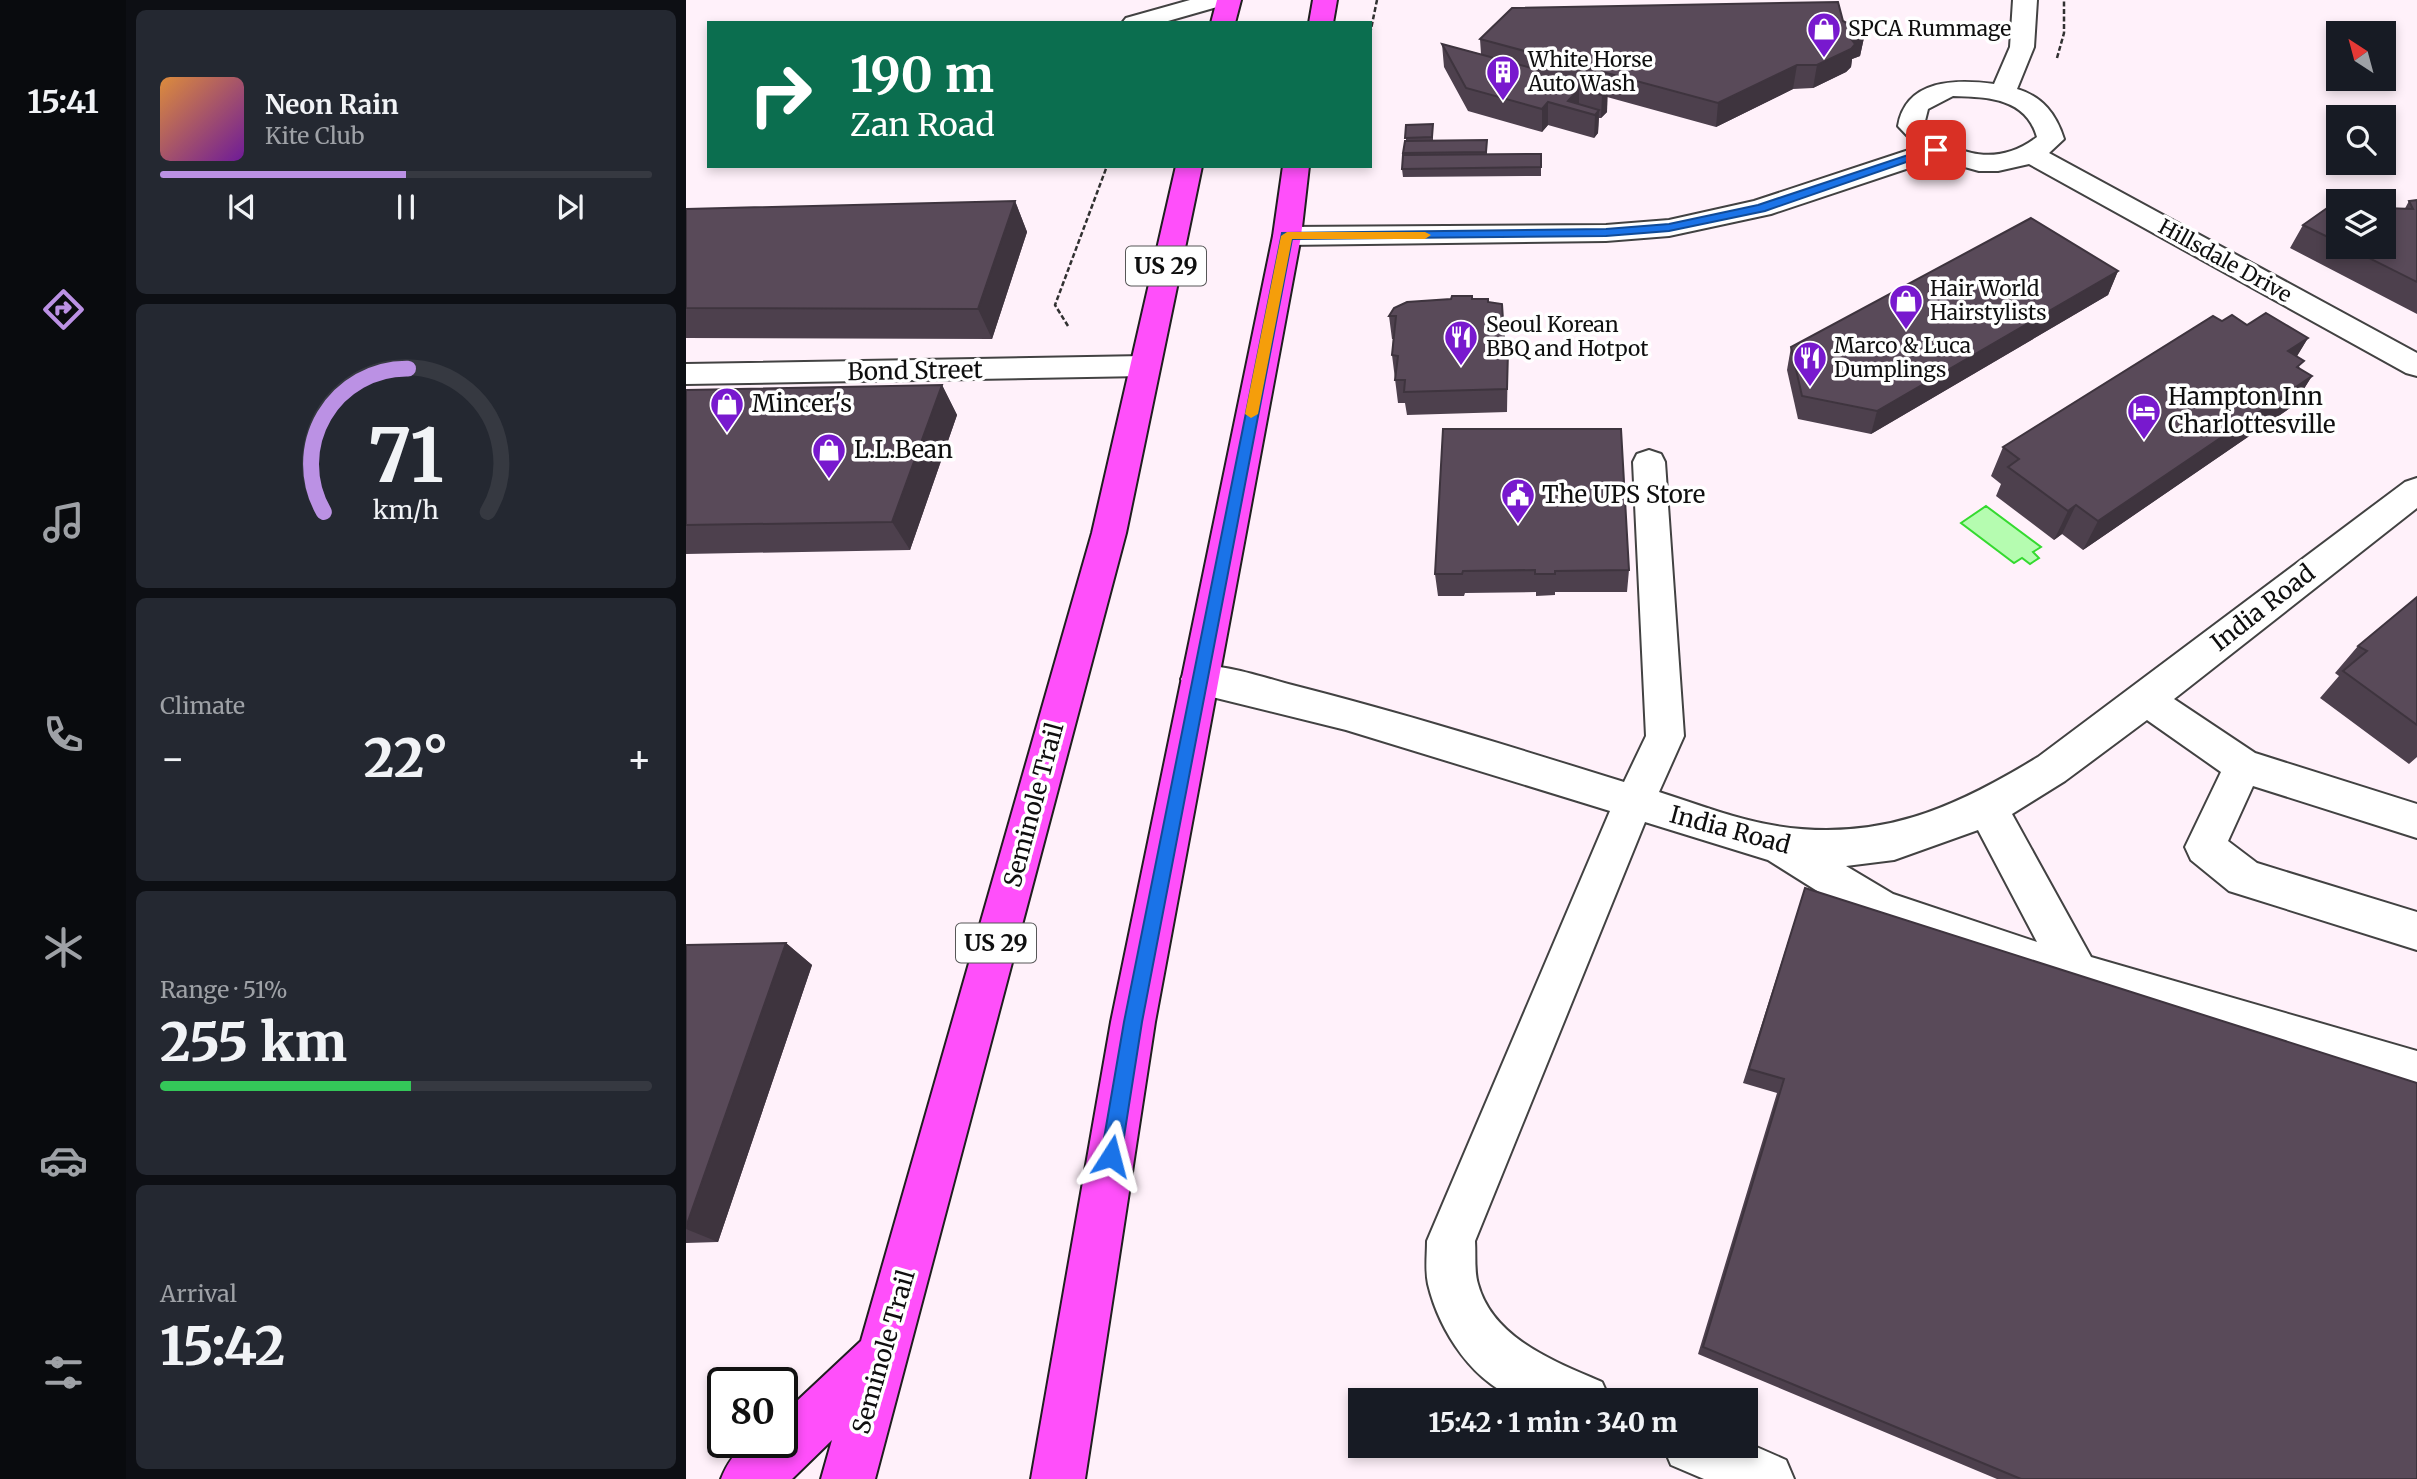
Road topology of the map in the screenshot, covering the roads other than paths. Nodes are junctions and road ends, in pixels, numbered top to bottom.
1 (1216, 0) edge
2 (1229, 0) edge
3 (1325, 0) edge
4 (2025, 0) edge
5 (1141, 21) edge
6 (1224, 21) edge
7 (1321, 21) edge
8 (2003, 93) junction
9 (1936, 150) junction
10 (2034, 155) junction
11 (1189, 168) edge
12 (1296, 168) edge
13 (1287, 236) junction
14 (1144, 366) junction
15 (2417, 366) edge
16 (686, 374) edge
17 (1649, 461) dead end
18 (2417, 490) edge
19 (1200, 679) junction
20 (2145, 699) junction
21 (2243, 766) junction
22 (1635, 804) junction
23 (1987, 807) junction
24 (2417, 821) edge
25 (1775, 844) junction
26 (2417, 931) edge
27 (2076, 973) junction
28 (2417, 1073) edge
29 (884, 1354) junction
30 (1556, 1388) edge
31 (1718, 1458) edge
32 (748, 1479) edge
33 (848, 1479) edge
34 (1058, 1479) edge
35 (1768, 1479) edge

1 - 5 street
2 - 6 highway
3 - 7 highway
4 - 8 street
8 - 9 street
8 - 10 street
9 - 10 street
9 - 13 street
10 - 15 street, Hillsdale Drive
11 - 14 highway, Seminole Trail / US 29
12 - 13 highway
13 - 19 highway
14 - 16 street, Bond Street
14 - 29 highway, Seminole Trail / US 29
17 - 22 street
18 - 20 street, India Road
19 - 22 street, India Road
19 - 34 highway
20 - 21 street
20 - 23 street, India Road
21 - 24 street
21 - 26 street
22 - 25 street, India Road
22 - 30 street
23 - 25 street, India Road
23 - 27 street
25 - 27 street
27 - 28 street
29 - 32 highway
29 - 33 highway, Seminole Trail / US 29
31 - 35 street

